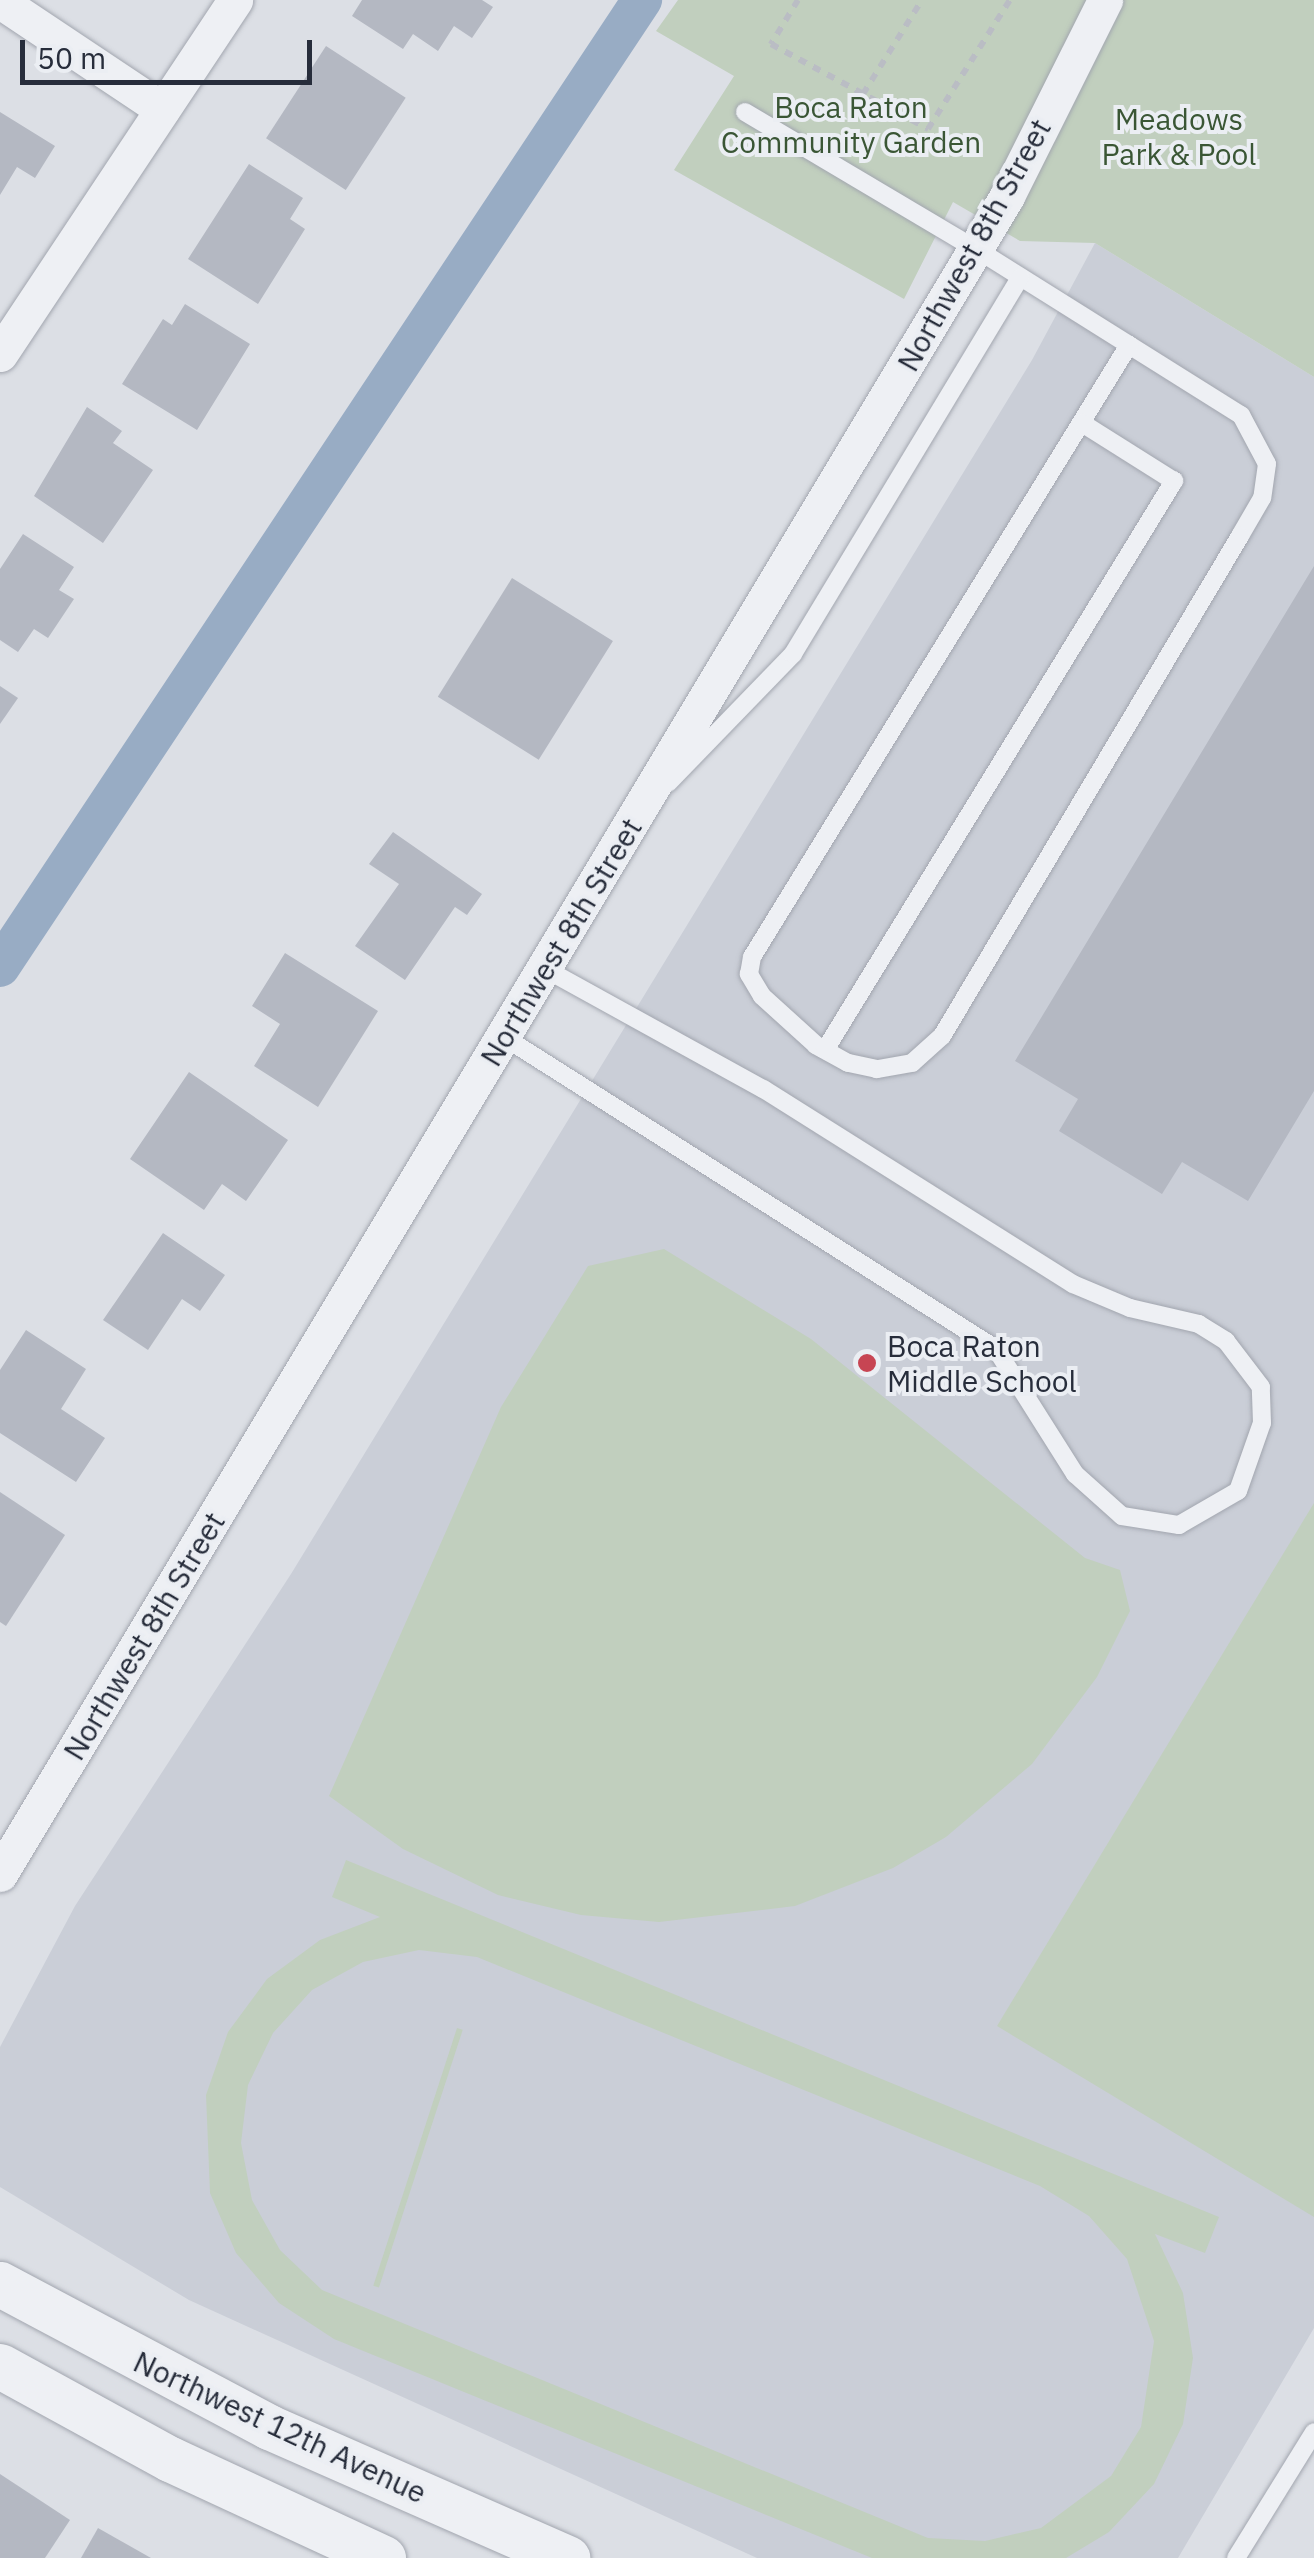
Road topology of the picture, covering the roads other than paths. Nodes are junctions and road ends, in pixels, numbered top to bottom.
1 (235, 0) edge
2 (1105, 0) edge
3 (0, 2) edge
4 (162, 109) junction
5 (745, 112) dead end
6 (976, 249) junction
7 (1020, 277) junction
8 (1129, 346) junction
9 (0, 354) edge
10 (1082, 423) junction
11 (642, 808) junction
12 (546, 969) junction
13 (504, 1038) junction
14 (825, 1050) junction
15 (0, 1874) edge
16 (0, 2284) edge
17 (0, 2366) edge
18 (1314, 2432) edge
19 (1241, 2556) edge
20 (383, 2558) edge
21 (567, 2558) edge

1 - 4 street
2 - 6 street, Northwest 8th Street
3 - 4 street
4 - 9 street
5 - 6 lane
6 - 7 lane
6 - 11 street, Northwest 8th Street
7 - 8 lane
7 - 11 lane
8 - 10 lane
8 - 14 lane
10 - 14 lane
10 - 14 lane
11 - 12 street, Northwest 8th Street
12 - 13 street, Northwest 8th Street
12 - 13 lane
13 - 15 street, Northwest 8th Street
16 - 21 street, Northwest 12th Avenue
17 - 20 street
18 - 19 lane

